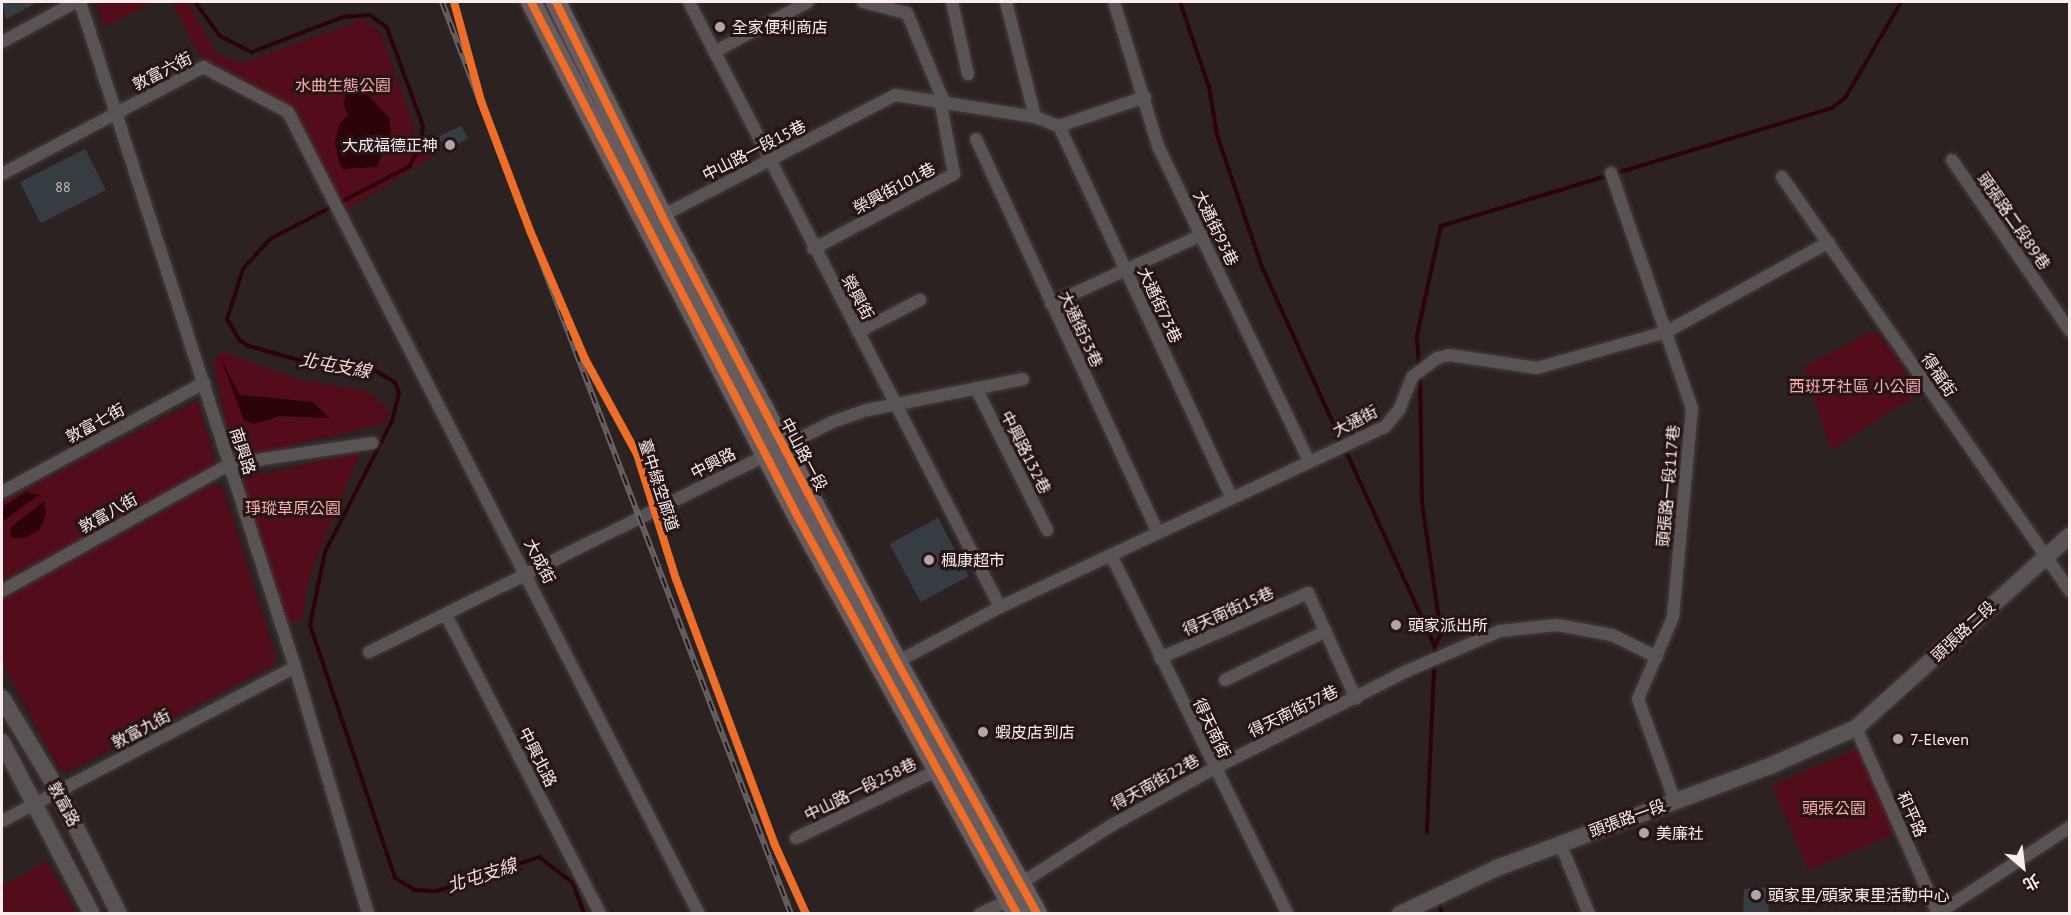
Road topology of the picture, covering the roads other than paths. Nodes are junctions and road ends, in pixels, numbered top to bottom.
1 (78, 2) edge
2 (531, 2) edge
3 (556, 2) edge
4 (689, 2) edge
5 (808, 2) edge
6 (863, 2) edge
7 (952, 2) edge
8 (1006, 2) edge
9 (1114, 2) edge
10 (2, 42) edge
11 (714, 52) junction
12 (968, 74) dead end
13 (1145, 97) junction
14 (941, 100) junction
15 (118, 112) junction
16 (1035, 117) junction
17 (1059, 126) junction
18 (976, 139) dead end
19 (1952, 160) dead end
20 (768, 162) junction
21 (1611, 173) dead end
22 (2, 174) edge
23 (1782, 177) dead end
24 (653, 221) junction
25 (346, 226) joint
26 (1202, 235) junction
27 (1829, 242) junction
28 (813, 249) junction
29 (1125, 270) junction
30 (920, 300) dead end
31 (1051, 304) junction
32 (2070, 331) edge
33 (858, 332) junction
34 (1666, 332) junction
35 (1023, 379) dead end
36 (204, 383) junction
37 (976, 388) junction
38 (896, 404) junction
39 (372, 443) dead end
40 (784, 445) junction
41 (766, 455) junction
42 (1309, 461) junction
43 (230, 464) junction
44 (2, 492) edge
45 (1232, 497) junction
46 (1047, 530) dead end
47 (1158, 532) junction
48 (2070, 534) edge
49 (1111, 555) junction
50 (2044, 557) junction
51 (529, 575) junction
52 (2, 591) edge
53 (2070, 591) edge
54 (1308, 593) joint
55 (1000, 607) junction
56 (446, 615) junction
57 (1326, 631) junction
58 (369, 652) dead end
59 (1657, 657) junction
60 (1160, 658) junction
61 (295, 667) junction
62 (889, 667) junction
63 (1225, 680) dead end
64 (2, 698) edge
65 (1356, 699) junction
66 (1856, 728) junction
67 (2, 742) edge
68 (1213, 769) junction
69 (938, 770) junction
70 (58, 791) junction
71 (1675, 801) junction
72 (36, 803) junction
73 (2, 821) edge
74 (2070, 828) edge
75 (796, 838) dead end
76 (1560, 843) junction
77 (1016, 899) edge
78 (1937, 913) edge
79 (92, 914) edge
80 (119, 914) edge
81 (368, 914) edge
82 (600, 914) edge
83 (699, 914) edge
84 (980, 914) edge
85 (1037, 914) edge
86 (1288, 914) edge
87 (1400, 914) edge
88 (1588, 914) edge

1 - 10 street
1 - 15 street, 南興路
2 - 24 main road, 中山路一段
3 - 24 main road, 中山路一段
4 - 11 street, 榮興街
5 - 11 street
6 - 14 street
7 - 12 street
8 - 16 street
9 - 13 street, 大通街93巷
11 - 20 street, 榮興街
13 - 17 street
13 - 26 street, 大通街93巷
14 - 16 street, 中山路一段15巷
14 - 20 street, 中山路一段15巷
14 - 28 street, 榮興街101巷
15 - 22 street, 敦富六街
15 - 25 street, 敦富六街
15 - 36 street, 南興路
16 - 17 street, 中山路一段15巷
17 - 29 street, 大通街73巷
18 - 31 street, 大通街53巷
19 - 32 street, 頭張路二段89巷
20 - 24 street, 中山路一段15巷
20 - 28 street, 榮興街
21 - 34 street, 頭張路一段117巷
23 - 27 street, 得福街
24 - 40 main road, 中山路一段
24 - 41 main road, 中山路一段
25 - 51 street, 大成街
26 - 29 street
26 - 42 street, 大通街93巷
27 - 34 street, 大通街
27 - 50 street, 得福街
28 - 33 street, 榮興街
29 - 31 street
29 - 45 street, 大通街73巷
30 - 33 street
31 - 47 street, 大通街53巷
33 - 38 street, 榮興街
34 - 42 street, 大通街
34 - 59 street, 頭張路一段117巷
35 - 37 street, 中興路
36 - 43 street, 南興路
36 - 44 street, 敦富七街
37 - 38 street, 中興路
37 - 46 street, 中興路132巷
38 - 40 street, 中興路
38 - 55 street, 榮興街
39 - 43 street
40 - 41 street, 中興路
40 - 62 main road, 中山路一段
41 - 51 street, 中興路
41 - 62 main road, 中山路一段
42 - 45 street, 大通街
43 - 52 street, 敦富八街
43 - 61 street, 南興路
45 - 47 street, 大通街
47 - 49 street, 大通街
48 - 50 street, 頭張路二段
49 - 55 street, 大通街
49 - 60 street, 得天南街
50 - 53 street, 得福街
50 - 66 street, 頭張路二段
51 - 56 street, 中興路
51 - 83 street, 大成街
54 - 57 street, 得天南街37巷
54 - 60 street, 得天南街15巷
55 - 62 street, 大通街
56 - 58 street, 中興路
56 - 82 street, 中興北路
57 - 63 street
57 - 65 street, 得天南街37巷
59 - 65 street, 得天南街37巷
59 - 71 street, 頭張路一段117巷
60 - 68 street, 得天南街
61 - 70 street, 敦富九街
61 - 81 street, 南興路
62 - 69 main road, 中山路一段
62 - 77 main road, 中山路一段
64 - 70 street, 敦富路
65 - 68 street, 得天南街37巷
66 - 71 street, 頭張路一段
66 - 78 street, 和平路
67 - 72 street, 敦富路
68 - 77 street, 得天南街22巷
68 - 86 street, 得天南街
69 - 75 street, 中山路一段258巷
69 - 77 main road, 中山路一段
70 - 72 street, 敦富九街
70 - 80 street, 敦富路
71 - 76 street, 頭張路一段
72 - 73 street, 敦富九街
72 - 79 street, 敦富路
74 - 78 street
76 - 87 street, 頭張路一段
76 - 88 street
77 - 84 street, 得天南街22巷
77 - 85 main road, 中山路一段

